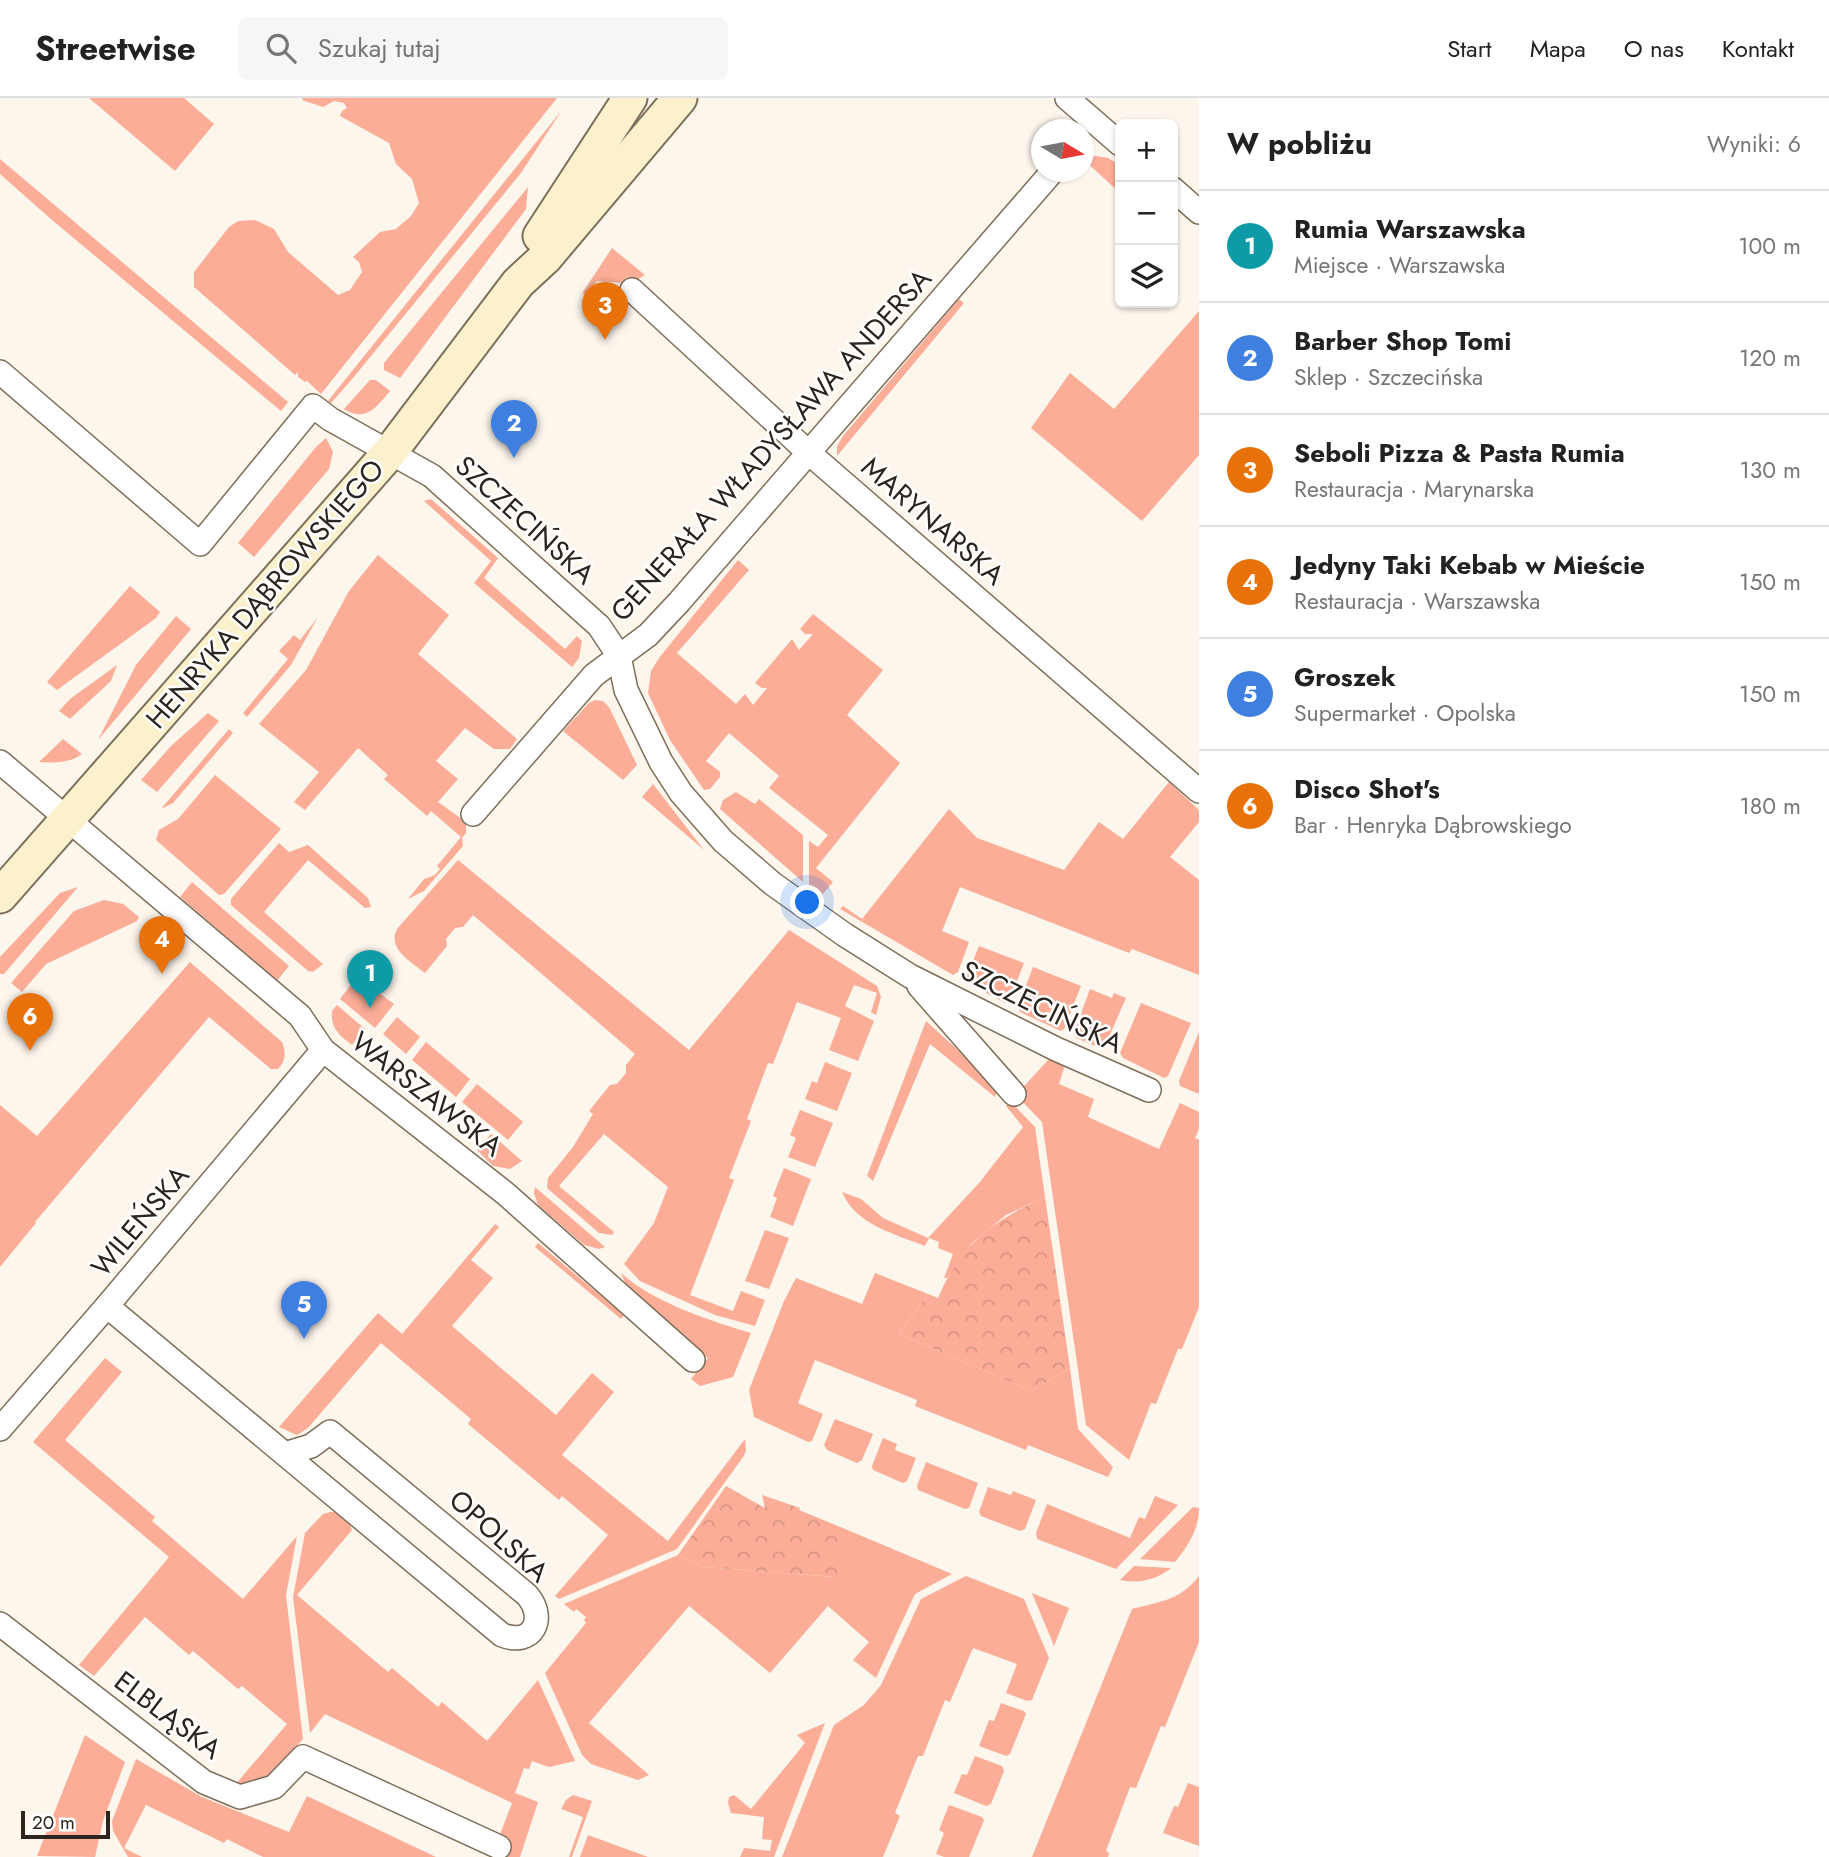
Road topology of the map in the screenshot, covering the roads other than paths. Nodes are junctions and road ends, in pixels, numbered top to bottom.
1 (630, 98) edge
2 (680, 98) edge
3 (1067, 98) edge
4 (1082, 119) edge
5 (1094, 131) edge
6 (1115, 142) edge
7 (1043, 182) edge
8 (1178, 193) edge
9 (1199, 212) edge
10 (518, 283) junction
11 (632, 290) dead end
12 (0, 372) edge
13 (390, 452) junction
14 (809, 453) junction
15 (619, 656) junction
16 (0, 762) edge
17 (1199, 790) edge
18 (473, 814) dead end
19 (67, 818) junction
20 (0, 896) edge
21 (910, 976) junction
22 (323, 1050) junction
23 (1149, 1090) dead end
24 (1014, 1094) dead end
25 (107, 1306) junction
26 (693, 1360) dead end
27 (0, 1429) edge
28 (285, 1454) junction
29 (0, 1624) edge
30 (499, 1847) dead end

1 - 10 street, HENRYKA DĄBROWSKIEGO
2 - 10 street, HENRYKA DĄBROWSKIEGO
3 - 4 street
5 - 6 street
7 - 14 street, GENERAŁA WŁADYSŁAWA ANDERSA
8 - 9 street
10 - 13 street, HENRYKA DĄBROWSKIEGO
11 - 14 street, MARYNARSKA
12 - 13 street, SZCZECIŃSKA
13 - 15 street, SZCZECIŃSKA
13 - 19 street, HENRYKA DĄBROWSKIEGO
14 - 15 street, GENERAŁA WŁADYSŁAWA ANDERSA
14 - 17 street, MARYNARSKA
15 - 18 street, GENERAŁA WŁADYSŁAWA ANDERSA
15 - 21 street, SZCZECIŃSKA
16 - 19 street, WARSZAWSKA
19 - 20 street, HENRYKA DĄBROWSKIEGO
19 - 22 street, WARSZAWSKA
21 - 23 street, SZCZECIŃSKA
21 - 24 street, SZCZECIŃSKA
22 - 25 street, WILEŃSKA
22 - 26 street, WARSZAWSKA
25 - 27 street, WILEŃSKA
25 - 28 street, OPOLSKA
28 - 28 street, OPOLSKA
29 - 30 street, ELBLĄSKA

